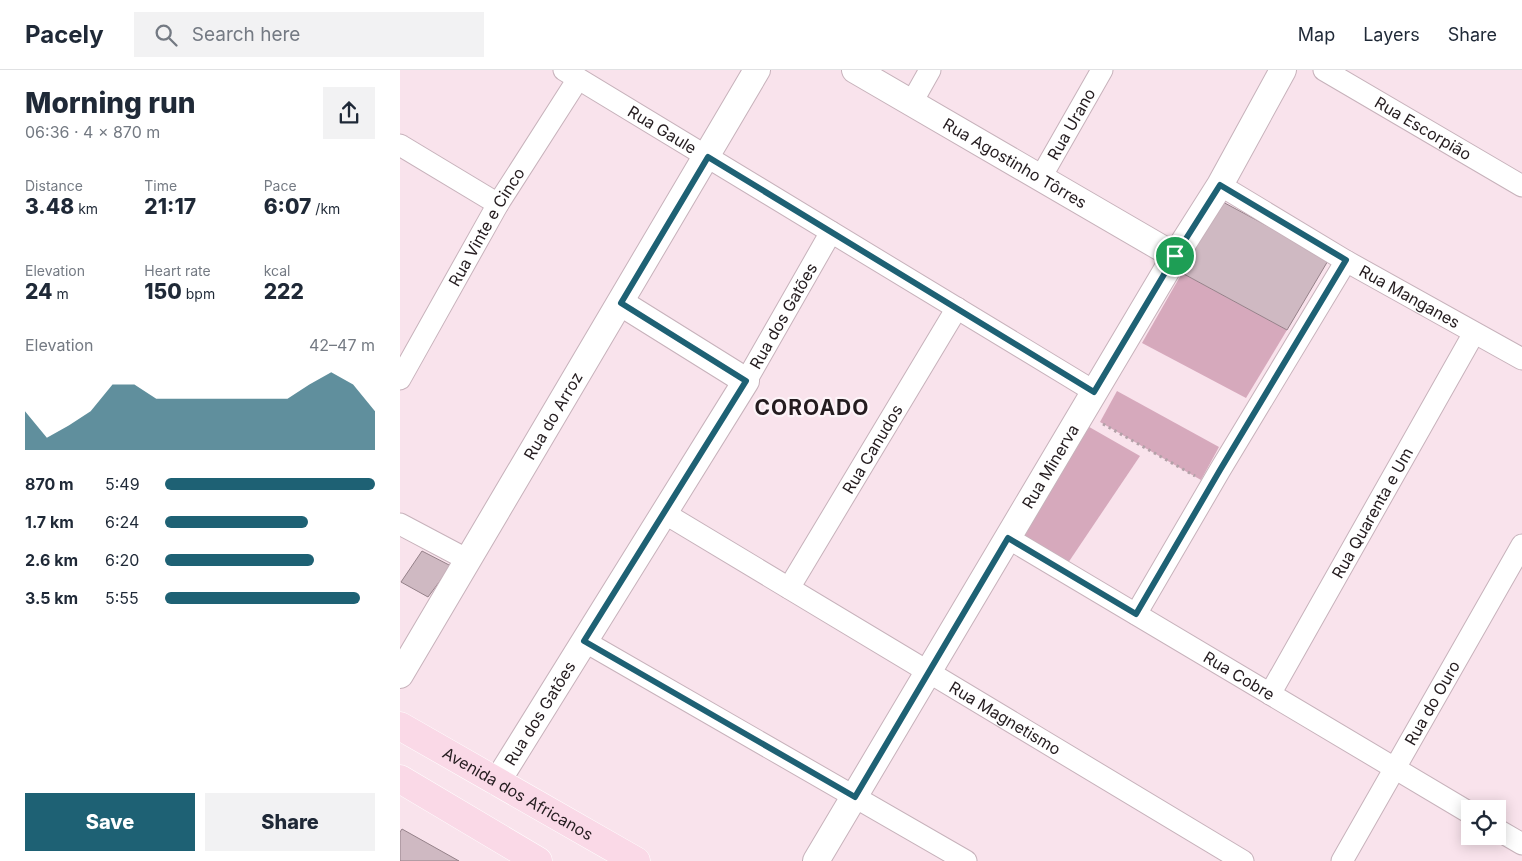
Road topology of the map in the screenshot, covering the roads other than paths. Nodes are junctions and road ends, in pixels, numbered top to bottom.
1 (757, 70) edge
2 (855, 70) edge
3 (930, 70) edge
4 (1102, 70) edge
5 (1283, 70) edge
6 (1324, 70) edge
7 (571, 74) edge
8 (912, 102) junction
9 (400, 145) edge
10 (708, 157) junction
11 (1041, 177) junction
12 (1220, 185) junction
13 (1522, 186) edge
14 (498, 204) junction
15 (831, 232) junction
16 (1175, 256) junction
17 (1346, 260) junction
18 (621, 303) junction
19 (956, 308) junction
20 (1474, 333) junction
21 (1522, 359) edge
22 (400, 378) edge
23 (746, 381) junction
24 (1088, 402) junction
25 (664, 513) junction
26 (400, 524) edge
27 (1008, 538) junction
28 (1522, 545) edge
29 (468, 560) junction
30 (789, 588) junction
31 (1136, 614) junction
32 (584, 641) junction
33 (929, 672) junction
34 (400, 675) edge
35 (1270, 694) junction
36 (400, 726) edge
37 (1394, 768) junction
38 (400, 779) edge
39 (497, 782) junction
40 (855, 797) junction
41 (1461, 809) edge
42 (1506, 835) edge
43 (1522, 844) edge
44 (1522, 854) edge
45 (538, 861) edge
46 (636, 861) edge
47 (816, 861) edge
48 (966, 861) edge
49 (1243, 861) edge
50 (1342, 861) edge
51 (1518, 861) edge

1 - 10 street, Rua do Arroz
2 - 8 street, Rua Agostinho Tôrres
3 - 8 street
4 - 11 street, Rua Urano
5 - 12 street, Rua Minerva
6 - 13 street, Rua Escorpião
7 - 10 street, Rua Gaule
7 - 14 street, Rua Vinte e Cinco
8 - 11 street, Rua Agostinho Tôrres
9 - 14 street
10 - 15 street, Rua Gaule
10 - 18 street, Rua do Arroz
11 - 16 street, Rua Agostinho Tôrres
12 - 16 street, Rua Minerva
12 - 17 street, Rua Manganes
14 - 22 street, Rua Vinte e Cinco
15 - 19 street, Rua Gaule
15 - 23 street, Rua dos Gatões
16 - 24 street, Rua Minerva
17 - 20 street, Rua Manganes
17 - 31 street
18 - 23 street
18 - 29 street, Rua do Arroz
19 - 24 street, Rua Gaule
19 - 30 street, Rua Canudos
20 - 21 street, Rua Manganes
20 - 35 street, Rua Quarenta e Um
23 - 25 street, Rua dos Gatões
24 - 27 street, Rua Minerva
25 - 30 street, Rua Magnetismo
25 - 32 street, Rua dos Gatões
26 - 29 street
27 - 31 street, Rua Cobre
27 - 33 street, Rua Minerva
28 - 37 street, Rua do Ouro
29 - 34 street, Rua do Arroz
30 - 33 street, Rua Magnetismo
31 - 35 street, Rua Cobre
32 - 39 street, Rua dos Gatões
32 - 40 street
33 - 40 street, Rua Minerva
33 - 49 street, Rua Magnetismo
35 - 37 street, Rua Cobre
36 - 39 main road, Avenida dos Africanos
37 - 41 street, Rua Cobre
37 - 50 street, Rua do Ouro
38 - 45 main road
39 - 46 main road, Avenida dos Africanos
40 - 47 street, Rua Minerva
40 - 48 street
42 - 43 street
44 - 51 street

